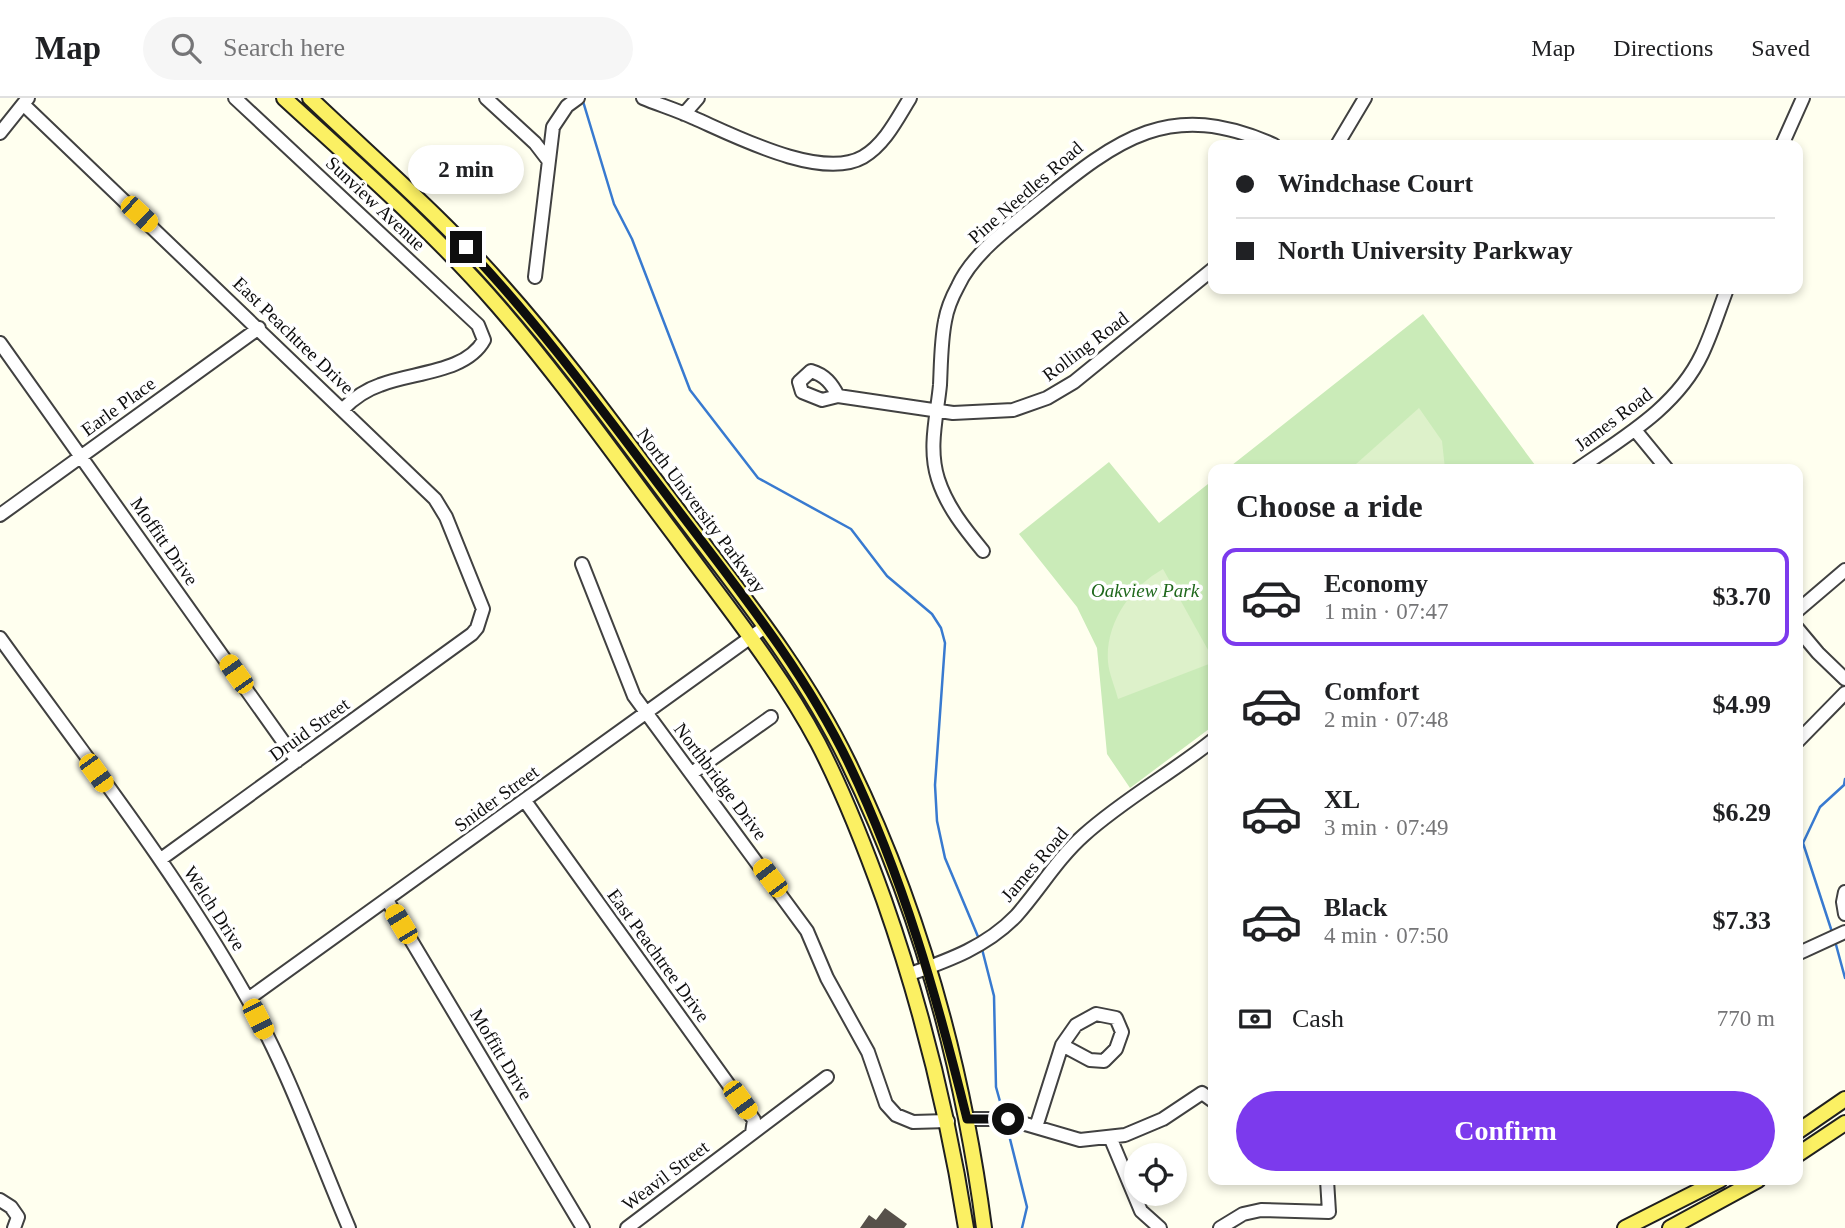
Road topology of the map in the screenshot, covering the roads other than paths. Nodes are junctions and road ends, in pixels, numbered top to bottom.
1 (235, 98) edge
2 (284, 98) edge
3 (310, 98) edge
4 (486, 98) edge
5 (578, 98) edge
6 (643, 98) edge
7 (698, 98) edge
8 (909, 98) edge
9 (1365, 98) edge
10 (1803, 98) edge
11 (26, 101) edge
12 (684, 114) junction
13 (0, 133) edge
14 (1263, 140) edge
15 (1340, 140) edge
16 (1784, 140) edge
17 (548, 160) junction
18 (1208, 273) edge
19 (535, 277) dead end
20 (1725, 294) edge
21 (260, 328) junction
22 (0, 343) edge
23 (838, 396) dead end
24 (343, 409) junction
25 (938, 410) junction
26 (1635, 429) junction
27 (81, 456) junction
28 (1584, 464) edge
29 (1663, 464) edge
30 (0, 515) edge
31 (983, 551) dead end
32 (582, 564) dead end
33 (1845, 570) edge
34 (1803, 606) edge
35 (765, 627) junction
36 (477, 628) joint
37 (1803, 635) edge
38 (0, 638) edge
39 (751, 638) junction
40 (1845, 679) edge
41 (1845, 693) edge
42 (646, 713) junction
43 (771, 717) dead end
44 (1803, 736) edge
45 (1208, 744) edge
46 (298, 761) junction
47 (692, 773) junction
48 (525, 801) junction
49 (161, 859) junction
50 (1845, 892) edge
51 (387, 900) junction
52 (1845, 914) edge
53 (1843, 934) edge
54 (1803, 952) edge
55 (927, 968) junction
56 (910, 974) junction
57 (248, 999) junction
58 (1062, 1045) junction
59 (827, 1077) dead end
60 (1208, 1097) edge
61 (1845, 1100) edge
62 (967, 1119) junction
63 (948, 1121) junction
64 (1845, 1123) edge
65 (1035, 1127) junction
66 (1803, 1128) edge
67 (752, 1133) junction
68 (1110, 1137) junction
69 (1803, 1151) edge
70 (1327, 1185) edge
71 (1710, 1185) edge
72 (1749, 1185) edge
73 (0, 1200) edge
74 (14, 1228) edge
75 (349, 1228) edge
76 (583, 1228) edge
77 (627, 1228) edge
78 (966, 1228) edge
79 (984, 1228) edge
80 (1160, 1228) edge
81 (1220, 1228) edge
82 (1625, 1228) edge
83 (1670, 1228) edge

1 - 24 street, Sunview Avenue
2 - 39 main road, North University Parkway
3 - 35 main road, North University Parkway
4 - 17 street
5 - 17 street
6 - 12 street
7 - 12 street
8 - 12 street
9 - 15 street
10 - 16 street
11 - 13 street
11 - 21 street, East Peachtree Drive
14 - 25 street, Pine Needles Road
17 - 19 street
18 - 25 street, Rolling Road
20 - 26 street, James Road
21 - 24 street, East Peachtree Drive
21 - 27 street, Earle Place
22 - 27 street, Moffitt Drive
23 - 25 street, Rolling Road
24 - 36 street, East Peachtree Drive
25 - 31 street, Pine Needles Road
26 - 28 street, James Road
26 - 29 street
27 - 30 street, Earle Place
27 - 46 street, Moffitt Drive
32 - 42 street, Northbridge Drive
33 - 34 street
35 - 39 street, Snider Street
35 - 55 main road, North University Parkway
36 - 46 street, Druid Street
37 - 40 street
38 - 49 street, Welch Drive
39 - 42 street, Snider Street
39 - 56 main road, North University Parkway
41 - 44 street
42 - 47 street, Northbridge Drive
42 - 48 street, Snider Street
43 - 47 street
45 - 55 street, James Road
46 - 49 street, Druid Street
47 - 63 street, Northbridge Drive
48 - 51 street, Snider Street
48 - 67 street, East Peachtree Drive
49 - 57 street, Welch Drive
50 - 52 street
51 - 57 street, Snider Street
51 - 76 street, Moffitt Drive
53 - 54 street
55 - 56 street, James Road
55 - 62 main road, North University Parkway
56 - 63 main road, North University Parkway
57 - 75 street, Welch Drive
58 - 58 street
58 - 65 street
59 - 67 street, Weavil Street
60 - 68 street
61 - 66 main road
62 - 65 street
62 - 79 main road, North University Parkway
63 - 78 main road, North University Parkway
64 - 69 main road
65 - 68 street
67 - 77 street, Weavil Street
68 - 80 street
70 - 81 street
71 - 82 main road
72 - 83 main road
73 - 74 street

